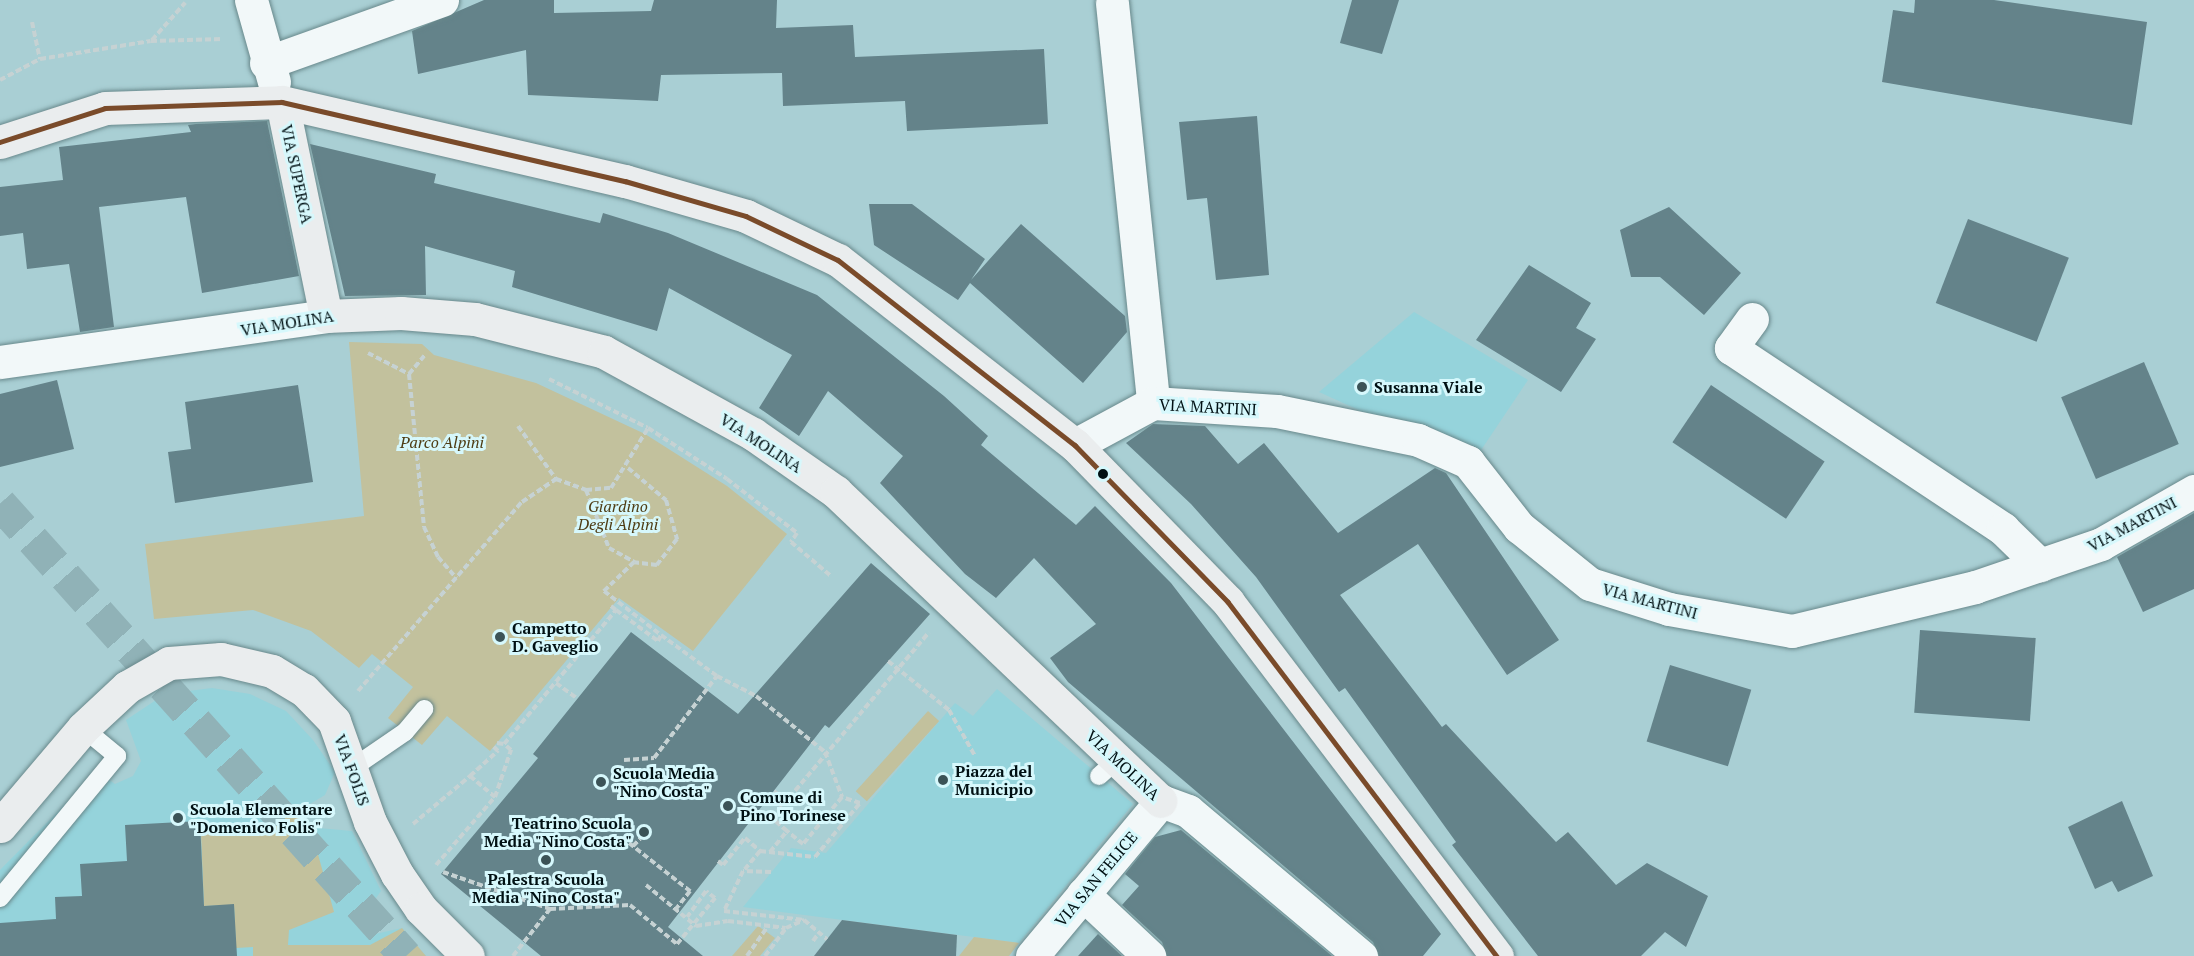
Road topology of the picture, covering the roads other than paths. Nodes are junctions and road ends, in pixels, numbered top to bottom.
1 (442, 0) edge
2 (1112, 3) dead end
3 (254, 12) edge
4 (266, 63) junction
5 (282, 102) junction
6 (0, 142) edge
7 (326, 316) junction
8 (1752, 319) dead end
9 (0, 362) edge
10 (1153, 403) junction
11 (1076, 445) junction
12 (2194, 491) edge
13 (2040, 565) junction
14 (424, 709) dead end
15 (83, 728) junction
16 (351, 769) junction
17 (1161, 801) junction
18 (0, 826) edge
19 (1083, 894) junction
20 (0, 898) edge
21 (468, 956) edge
22 (1032, 956) edge
23 (1149, 956) edge
24 (1361, 956) edge
25 (1497, 956) edge

1 - 4 street
2 - 10 street
3 - 4 street, VIA SUPERGA
4 - 5 street, VIA SUPERGA
5 - 6 street
5 - 7 street, VIA SUPERGA
5 - 11 street
7 - 9 street, VIA MOLINA
7 - 17 street, VIA MOLINA
8 - 13 street
10 - 11 street, VIA MARTINI
10 - 13 street, VIA MARTINI
11 - 25 street
12 - 13 street, VIA MARTINI
14 - 16 lane
15 - 16 street, VIA FOLIS
15 - 18 street, VIA FOLIS
15 - 20 lane
16 - 21 street, VIA FOLIS
17 - 19 street, VIA SAN FELICE
17 - 24 street, VIA MOLINA
19 - 22 street, VIA SAN FELICE
19 - 23 street

